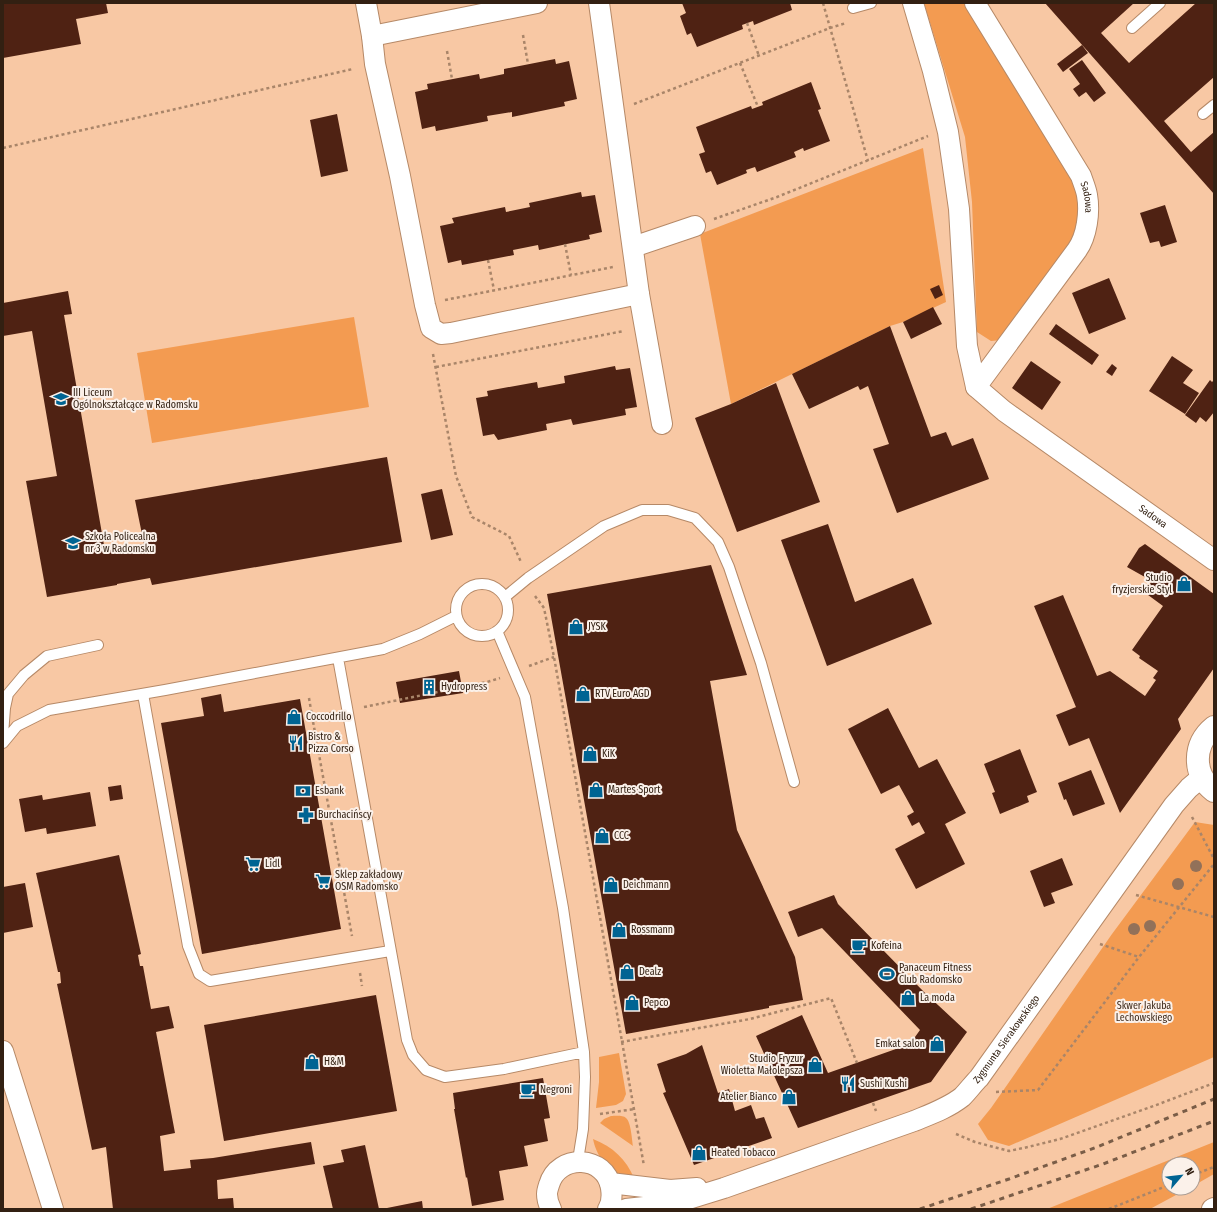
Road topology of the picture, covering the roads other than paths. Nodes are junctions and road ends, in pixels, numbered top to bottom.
1 (366, 3) edge
2 (537, 3) edge
3 (599, 3) edge
4 (871, 3) edge
5 (913, 3) edge
6 (975, 3) edge
7 (1160, 3) edge
8 (853, 8) dead end
9 (1132, 28) dead end
10 (372, 36) junction
11 (1214, 105) edge
12 (1203, 114) dead end
13 (695, 226) road end
14 (633, 247) junction
15 (639, 294) junction
16 (976, 387) junction
17 (662, 424) dead end
18 (1214, 560) edge
19 (505, 597) junction
20 (456, 616) junction
21 (497, 631) junction
22 (98, 645) dead end
23 (338, 658) junction
24 (144, 694) junction
25 (1214, 727) edge
26 (3, 735) edge
27 (3, 742) edge
28 (794, 782) dead end
29 (1208, 784) edge
30 (390, 951) junction
31 (3, 1051) edge
32 (584, 1052) junction
33 (576, 1162) junction
34 (610, 1183) junction
35 (724, 1188) junction
36 (544, 1204) edge
37 (53, 1209) edge
38 (608, 1209) edge
39 (626, 1209) edge

1 - 10 street
2 - 10 street
3 - 14 street
4 - 8 lane
5 - 16 street
6 - 16 street, Sadowa
7 - 9 lane
10 - 15 street
11 - 12 lane
13 - 14 street
14 - 15 street
15 - 17 street
16 - 18 street, Sadowa
19 - 20 lane
19 - 21 lane
19 - 28 lane
20 - 21 lane
20 - 23 lane
21 - 32 lane
22 - 26 lane
23 - 24 lane
23 - 30 lane
24 - 27 lane
24 - 30 lane
25 - 29 street
29 - 35 street, Zygmunta Sierakowskiego
30 - 32 lane
31 - 37 street
32 - 33 lane
33 - 34 street
33 - 36 street
34 - 35 street, Zygmunta Sierakowskiego
34 - 38 street
35 - 39 street, Zygmunta Sierakowskiego

